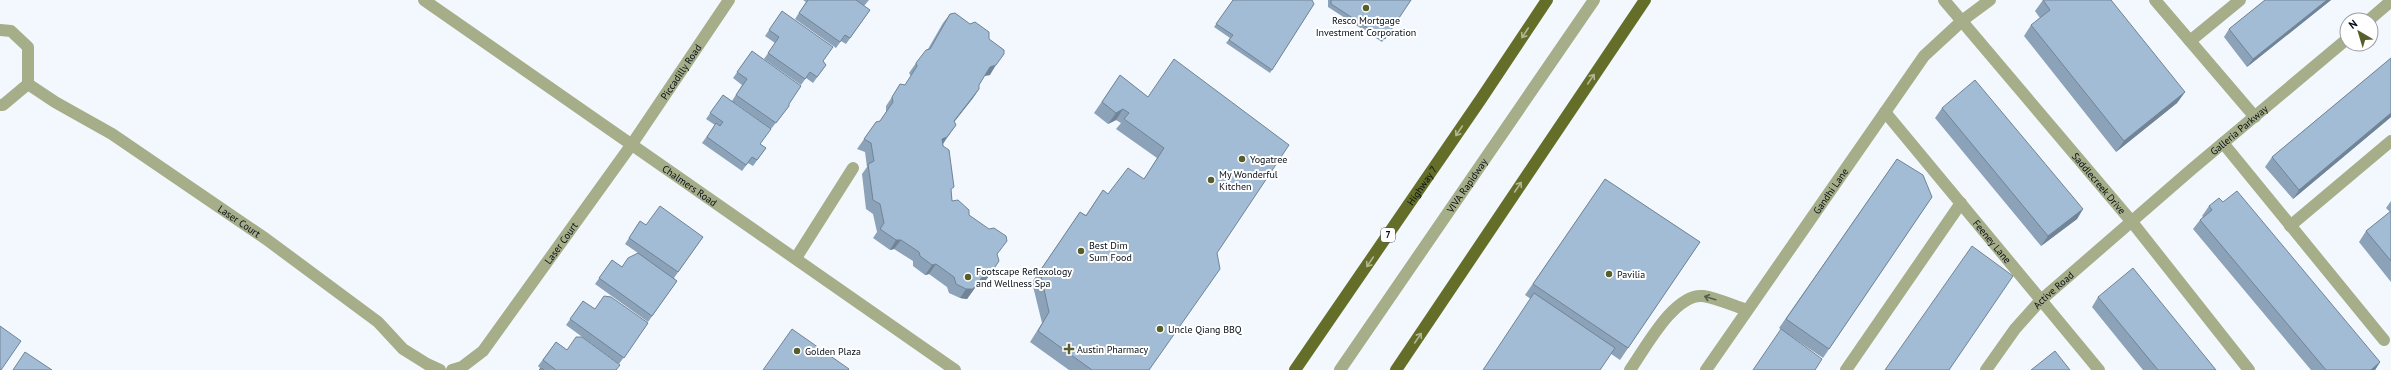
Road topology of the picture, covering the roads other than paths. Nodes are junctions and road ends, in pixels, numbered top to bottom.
1 (424, 0) edge
2 (730, 0) edge
3 (1547, 0) edge
4 (1594, 0) edge
5 (1645, 0) edge
6 (1944, 0) edge
7 (1990, 0) edge
8 (2155, 0) edge
9 (2240, 0) edge
10 (2391, 1) edge
11 (2378, 12) edge
12 (1963, 20) junction
13 (0, 30) edge
14 (2190, 41) junction
15 (2339, 46) edge
16 (28, 84) junction
17 (0, 105) edge
18 (1885, 112) junction
19 (2255, 117) junction
20 (2391, 141) edge
21 (2223, 143) junction
22 (632, 144) junction
23 (853, 168) dead end
24 (1961, 203) junction
25 (2132, 222) junction
26 (2290, 226) junction
27 (796, 258) junction
28 (2041, 300) junction
29 (1747, 310) junction
30 (2384, 340) dead end
31 (440, 370) edge
32 (452, 370) edge
33 (956, 370) edge
34 (1296, 370) edge
35 (1340, 370) edge
36 (1396, 370) edge
37 (1630, 370) edge
38 (1706, 370) edge
39 (1846, 370) edge
40 (1986, 370) edge
41 (2099, 370) edge
42 (2249, 370) edge

1 - 22 street, Chalmers Road
2 - 22 street, Piccadilly Road
3 -> 34 main road, Highway 7 / 7
4 - 35 street, VIVA Rapidway
36 -> 5 main road
6 - 12 street, Saddlecreek Drive
7 - 12 street, Gandhi Lane
8 - 14 street
9 - 14 street
10 - 11 street
12 - 18 street, Gandhi Lane
12 - 25 street, Saddlecreek Drive
13 - 16 street
14 - 19 street
15 - 19 street, Galleria Parkway
16 - 17 street
16 - 31 street, Laser Court
18 - 24 street, Feeney Lane
18 - 29 street, Gandhi Lane
19 - 21 street, Galleria Parkway
20 - 26 street
21 - 25 street, Galleria Parkway
21 - 26 street
22 - 27 street, Chalmers Road
22 - 32 street, Laser Court
23 - 27 street
24 - 28 street, Feeney Lane
24 - 39 street
25 - 28 street, Active Road
25 - 42 street, Saddlecreek Drive
26 - 30 street
27 - 33 street, Chalmers Road
28 - 40 street, Active Road
28 - 41 street, Feeney Lane
29 -> 37 street
29 - 38 street, Gandhi Lane

